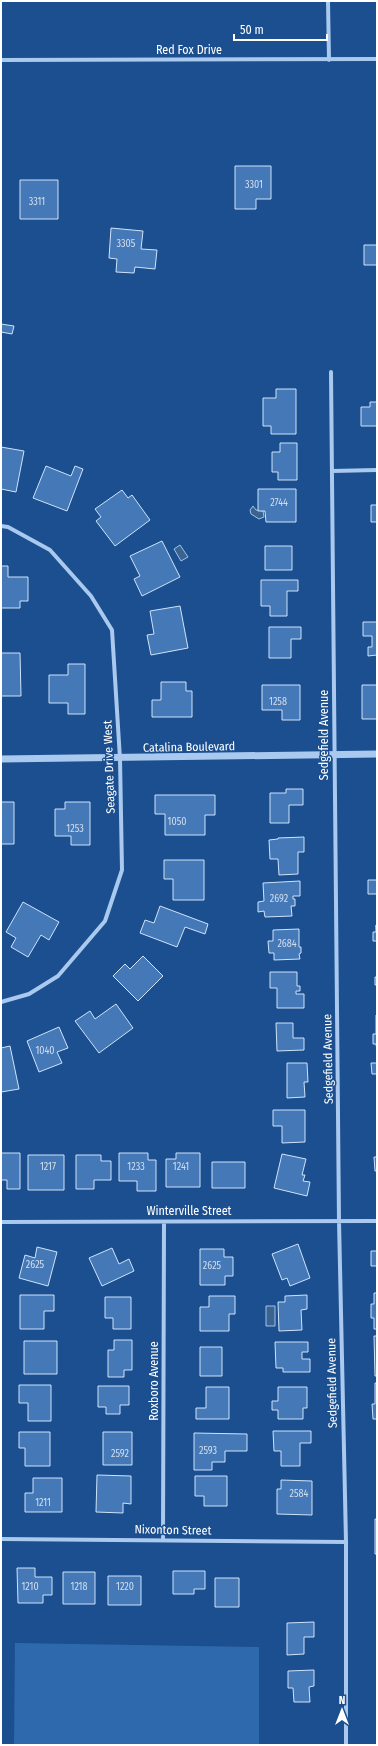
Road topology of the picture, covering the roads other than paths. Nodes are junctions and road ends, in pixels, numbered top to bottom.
1 (328, 1) edge
2 (1, 60) edge
3 (329, 60) junction
4 (377, 60) edge
5 (331, 372) dead end
6 (332, 470) junction
7 (377, 470) edge
8 (1, 526) edge
9 (377, 754) edge
10 (335, 756) junction
11 (1, 759) edge
12 (120, 759) junction
13 (1, 1002) edge
14 (339, 1221) junction
15 (377, 1221) edge
16 (1, 1222) edge
17 (164, 1222) junction
18 (1, 1539) edge
19 (163, 1540) junction
20 (346, 1542) junction
21 (346, 1745) edge

1 - 3 street
2 - 3 street, Red Fox Drive
3 - 4 street, Red Fox Drive
5 - 6 street, Sedgefield Avenue
6 - 7 street
6 - 10 street, Sedgefield Avenue
8 - 12 street, Seagate Drive West
9 - 10 street, Catalina Boulevard
10 - 12 street, Catalina Boulevard
10 - 14 street, Sedgefield Avenue
11 - 12 street, Catalina Boulevard
12 - 13 street, Seagate Drive West
14 - 15 street, Winterville Street
14 - 17 street, Winterville Street
14 - 20 street, Sedgefield Avenue
16 - 17 street, Winterville Street
17 - 19 street, Roxboro Avenue
18 - 19 street, Nixonton Street
19 - 20 street, Nixonton Street
20 - 21 street, Sedgefield Avenue

